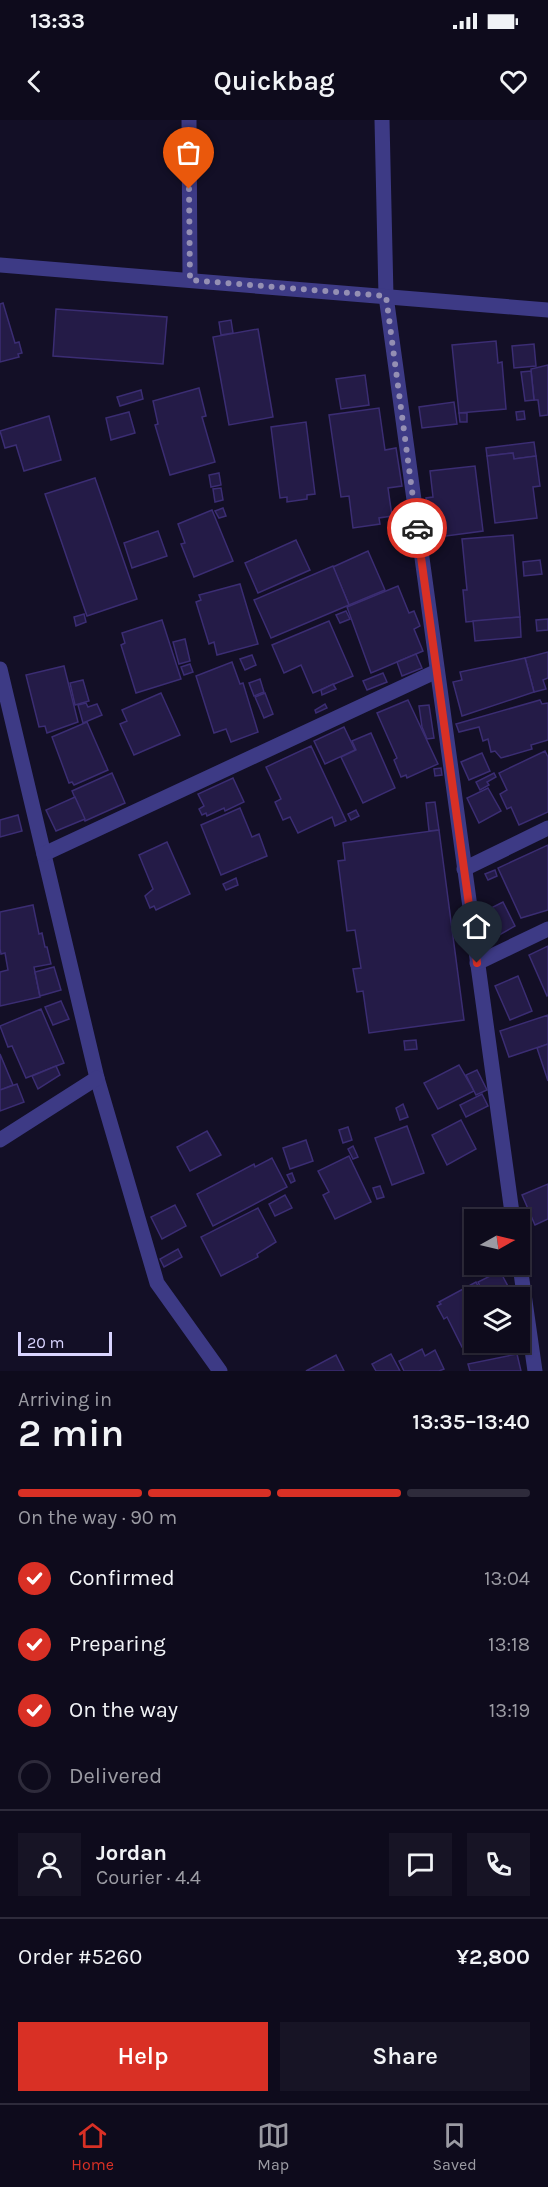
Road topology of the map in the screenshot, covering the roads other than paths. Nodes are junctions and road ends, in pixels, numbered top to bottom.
1 (189, 120) edge
2 (382, 120) edge
3 (0, 265) edge
4 (190, 280) junction
5 (386, 296) junction
6 (548, 310) edge
7 (0, 669) edge
8 (437, 671) junction
9 (548, 828) edge
10 (44, 854) junction
11 (464, 869) junction
12 (548, 929) edge
13 (477, 963) junction
14 (97, 1078) junction
15 (0, 1140) edge
16 (511, 1209) edge
17 (521, 1275) edge
18 (220, 1371) edge
19 (535, 1371) edge

1 - 4 street
2 - 5 street
3 - 4 street
4 - 5 street
5 - 6 street
5 - 8 street
7 - 10 street
8 - 10 street
8 - 11 street
9 - 11 street
10 - 14 street
11 - 13 street
12 - 13 street
13 - 16 street
14 - 15 street
14 - 18 street
17 - 19 street

